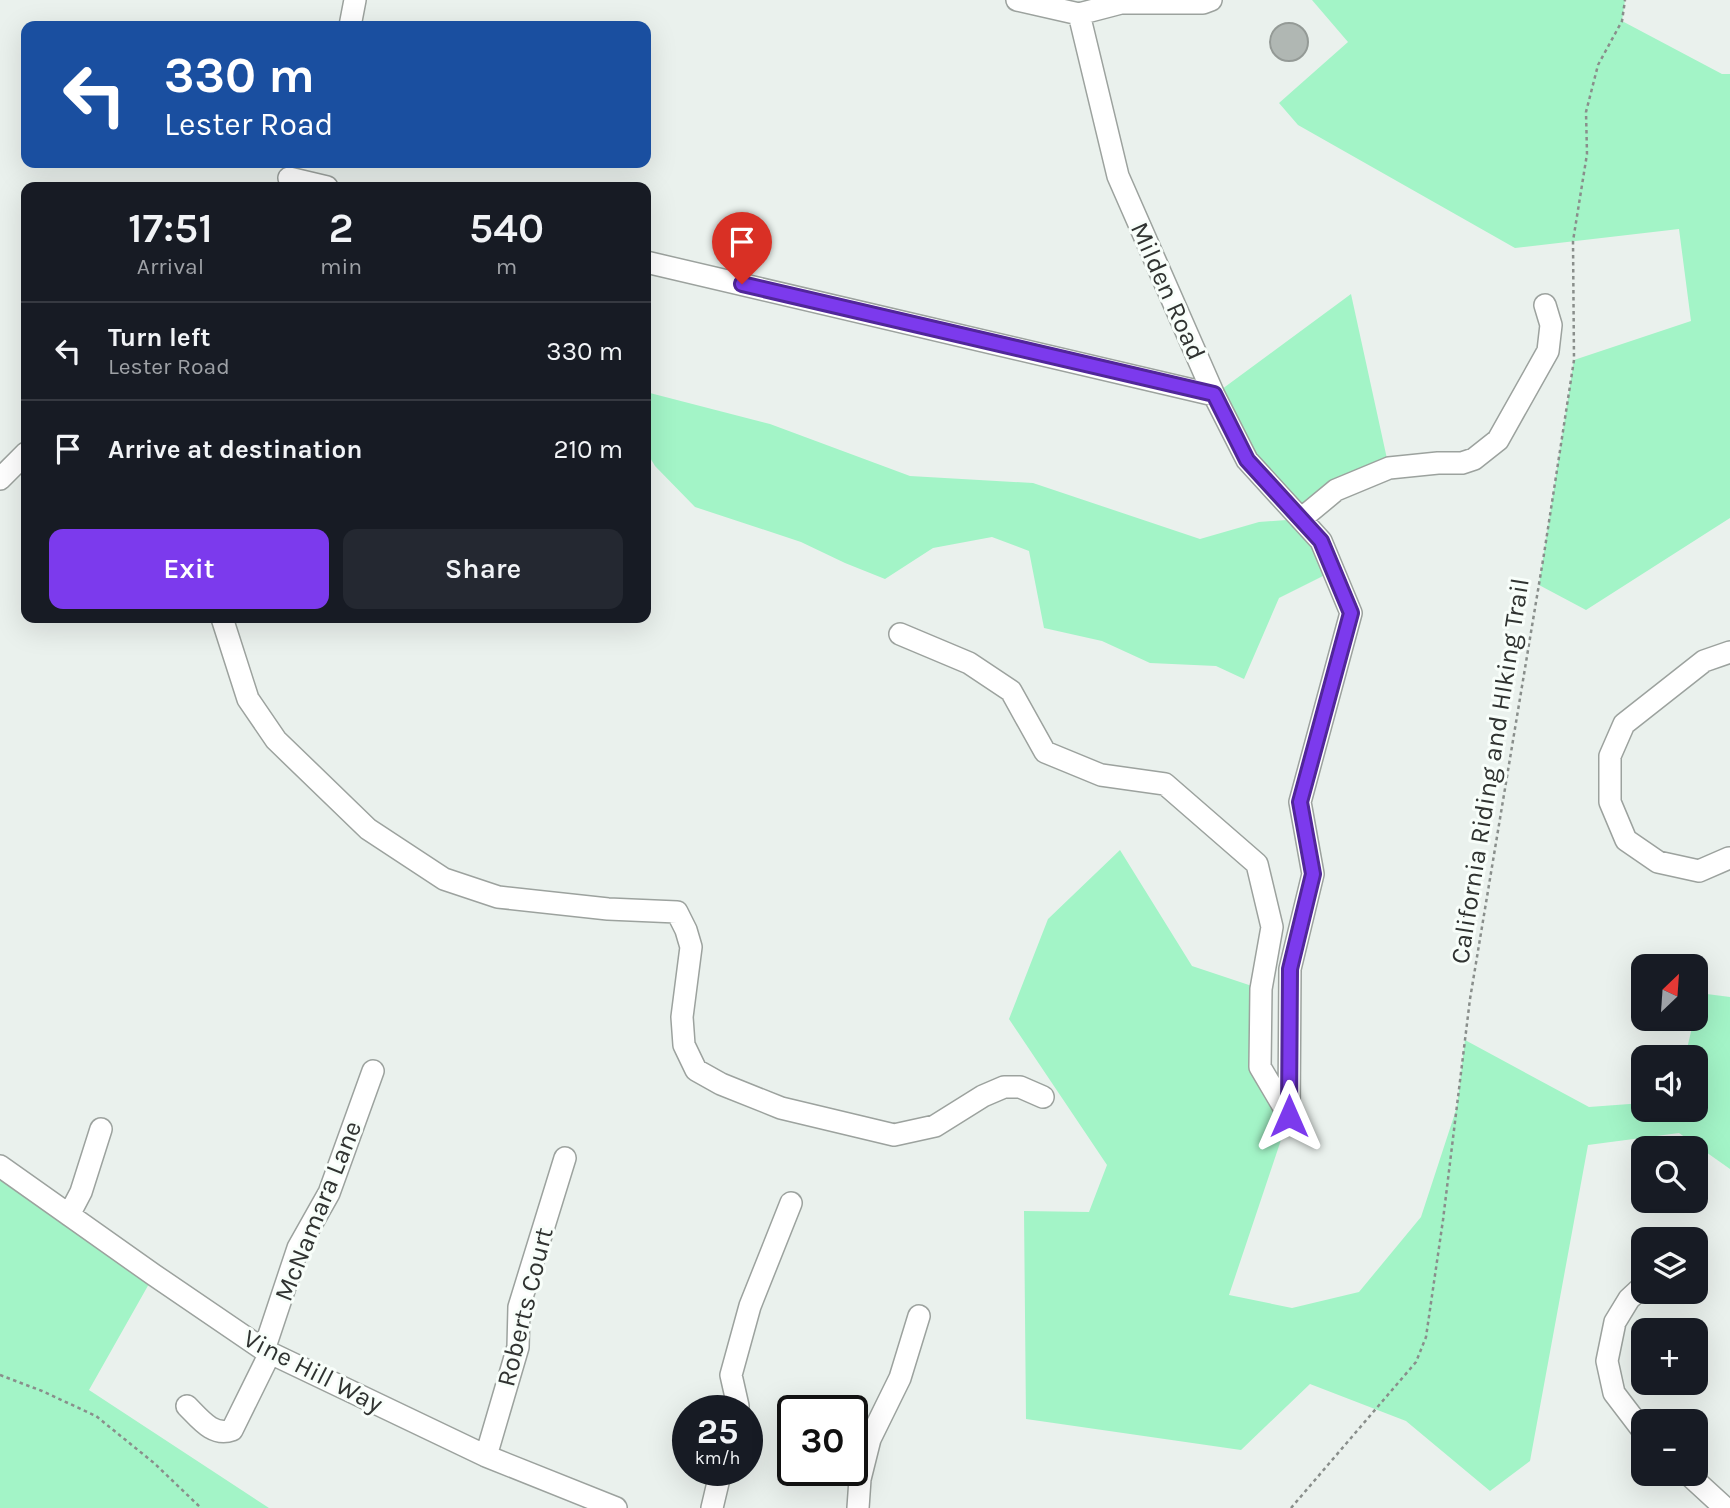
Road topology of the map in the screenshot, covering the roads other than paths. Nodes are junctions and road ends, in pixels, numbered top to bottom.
1 (355, 0) edge
2 (1017, 0) edge
3 (1211, 0) edge
4 (1079, 14) junction
5 (351, 21) edge
6 (288, 176) edge
7 (309, 182) edge
8 (651, 263) edge
9 (1545, 305) dead end
10 (1214, 394) junction
11 (21, 458) edge
12 (0, 479) edge
13 (1301, 519) junction
14 (224, 623) edge
15 (900, 634) dead end
16 (1730, 652) edge
17 (1729, 859) edge
18 (373, 1071) dead end
19 (1043, 1097) dead end
20 (100, 1129) dead end
21 (565, 1158) dead end
22 (0, 1166) edge
23 (791, 1203) dead end
24 (69, 1215) junction
25 (1631, 1297) edge
26 (919, 1316) dead end
27 (267, 1352) junction
28 (736, 1395) edge
29 (187, 1406) dead end
30 (1631, 1415) edge
31 (486, 1456) junction
32 (717, 1486) edge
33 (1701, 1486) edge
34 (616, 1508) edge
35 (712, 1508) edge
36 (858, 1508) edge
37 (1725, 1508) edge

1 - 5 street
2 - 4 street
3 - 4 street
4 - 10 street, Milden Road
6 - 7 street
8 - 10 street
9 - 13 street
10 - 13 street, Milden Road
11 - 12 street
13 - 15 street, Milden Road
14 - 19 street
16 - 17 street
18 - 27 street, McNamara Lane
20 - 24 street
21 - 31 street, Roberts Court
22 - 24 street, Vine Hill Way
23 - 28 street
24 - 27 street, Vine Hill Way
25 - 30 street
26 - 36 street
27 - 29 street, McNamara Lane
27 - 31 street, Vine Hill Way
31 - 34 street, Vine Hill Way
32 - 35 street
33 - 37 street

